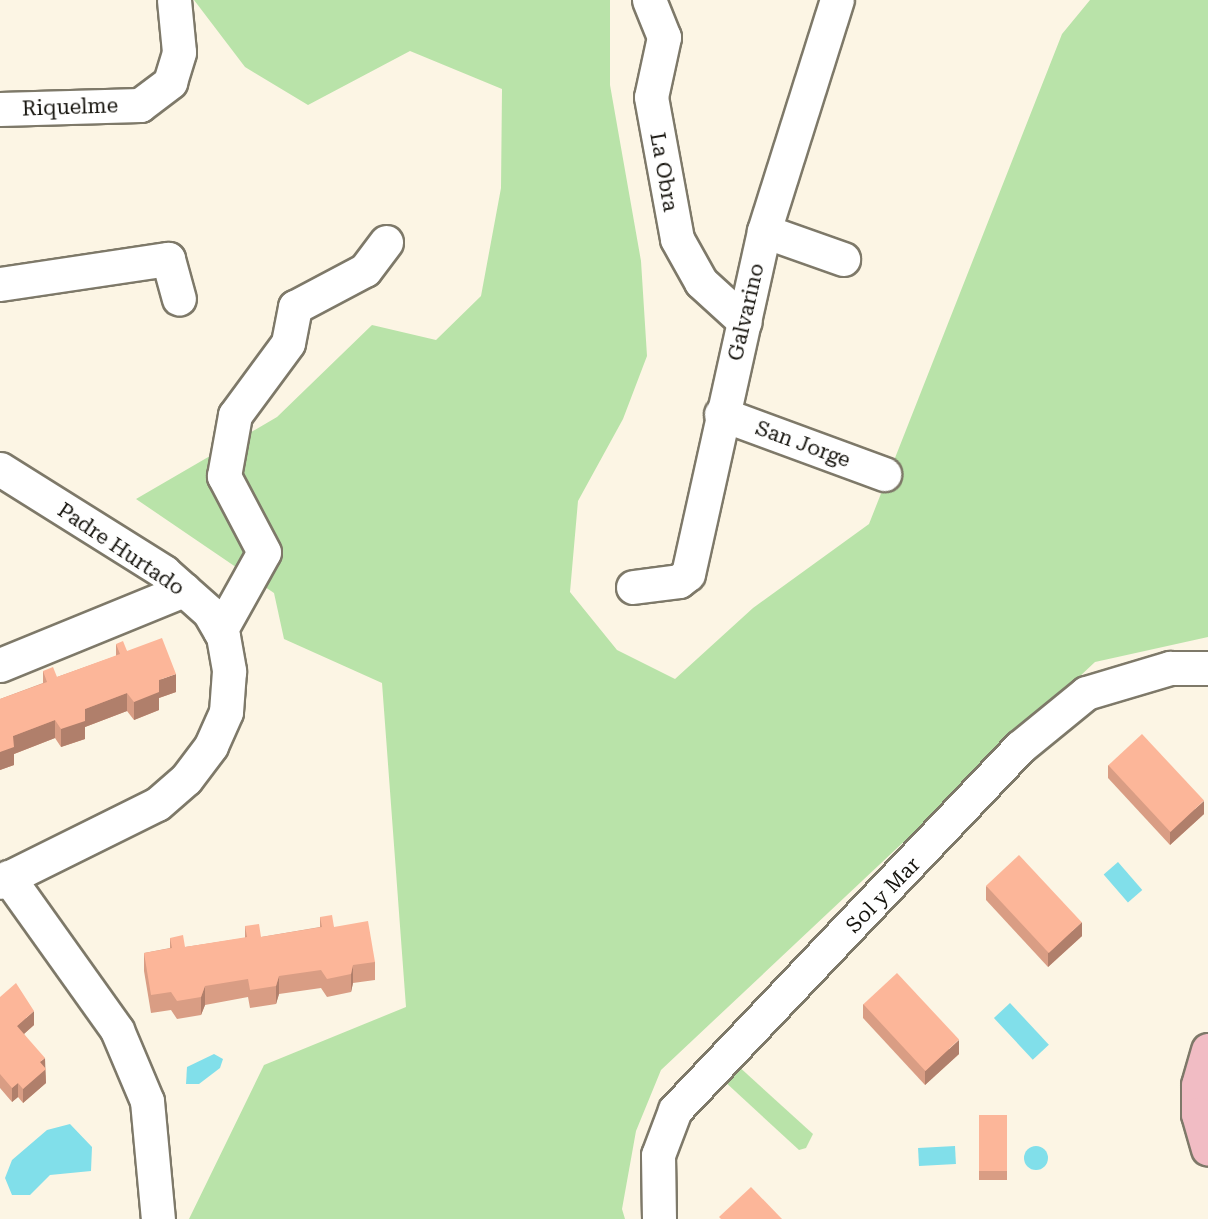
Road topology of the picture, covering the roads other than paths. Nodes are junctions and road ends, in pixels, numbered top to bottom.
1 (174, 0) edge
2 (649, 0) edge
3 (839, 2) edge
4 (0, 109) edge
5 (764, 231) junction
6 (386, 242) dead end
7 (843, 259) dead end
8 (0, 284) edge
9 (178, 299) dead end
10 (745, 322) junction
11 (722, 414) junction
12 (0, 469) edge
13 (884, 474) dead end
14 (633, 587) dead end
15 (184, 590) junction
16 (220, 631) junction
17 (0, 665) edge
18 (1208, 668) edge
19 (4, 880) edge
20 (1208, 1050) edge
21 (1208, 1149) edge
22 (158, 1219) edge
23 (659, 1219) edge

1 - 4 street, Riquelme
2 - 10 street, La Obra
3 - 5 street, Galvarino
5 - 7 street
5 - 10 street, Galvarino
6 - 16 street
8 - 9 street
10 - 11 street, Galvarino
11 - 13 street, San Jorge
11 - 14 street, Galvarino
12 - 15 street, Padre Hurtado
15 - 16 street, Padre Hurtado
15 - 17 street
16 - 19 street, Padre Hurtado
18 - 23 street, Sol y Mar
19 - 22 street
20 - 21 main road

